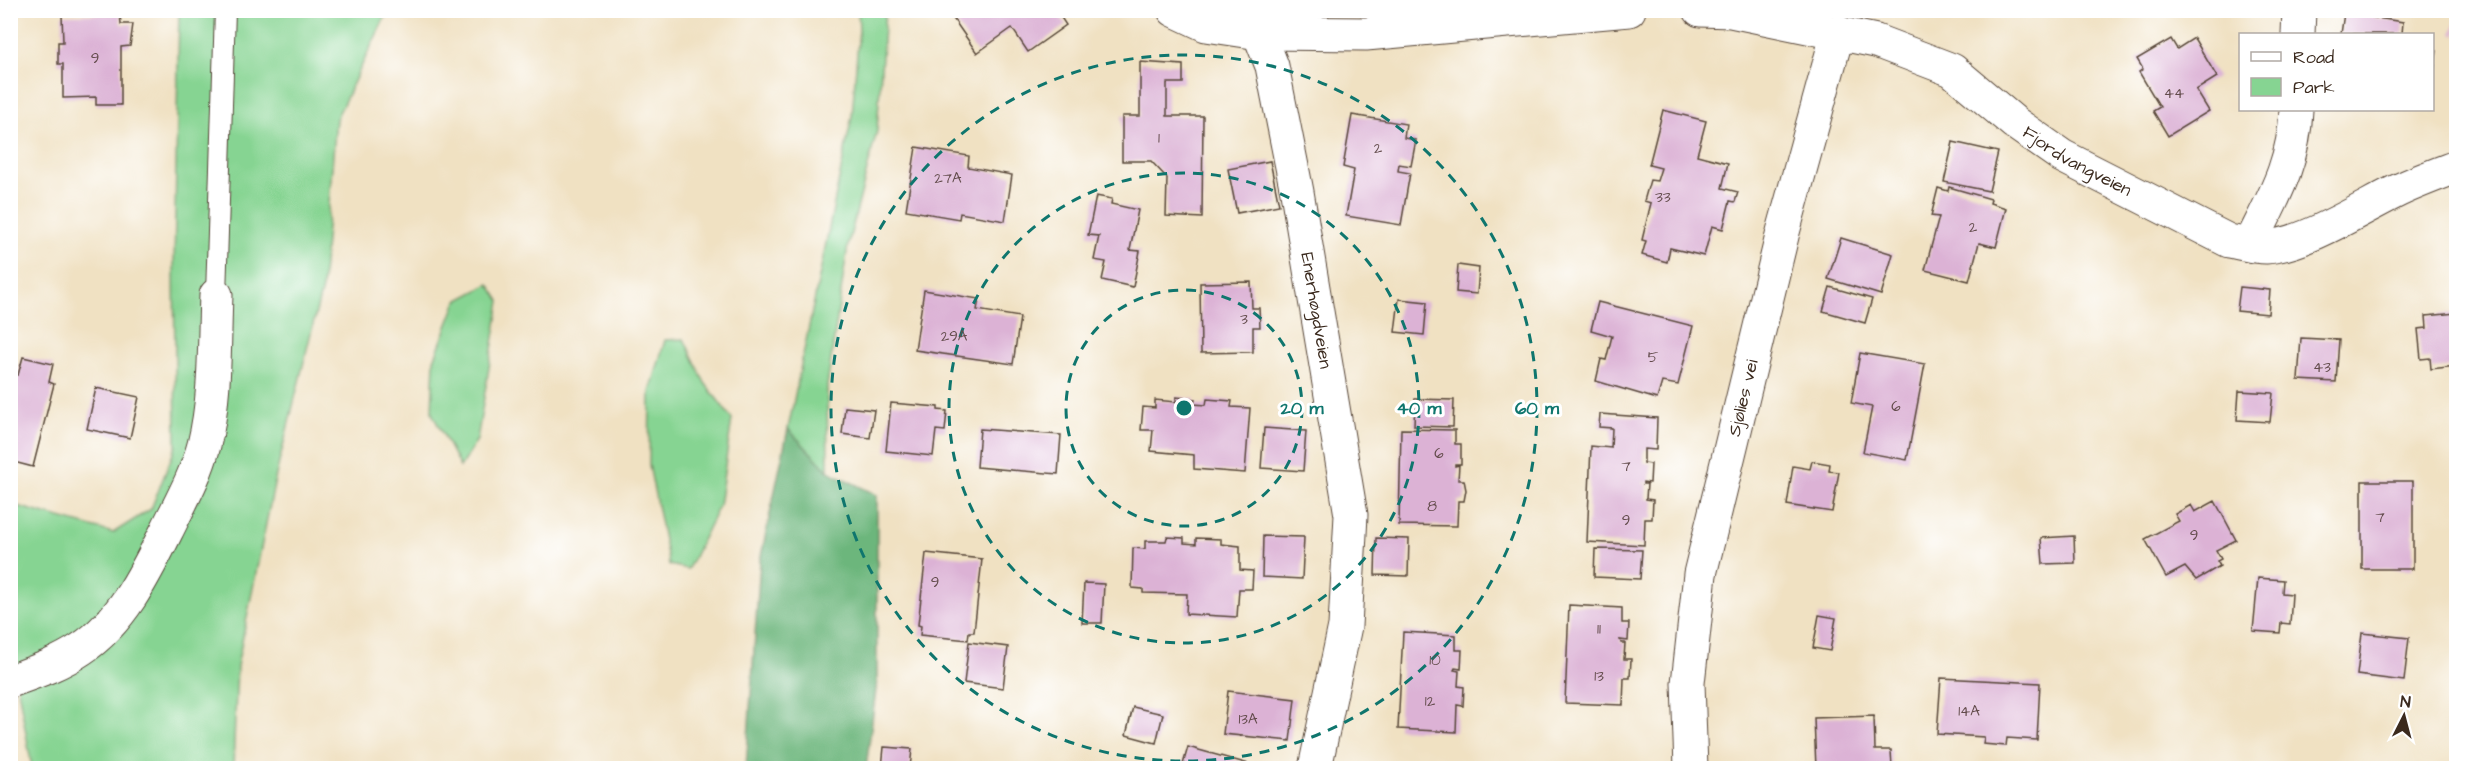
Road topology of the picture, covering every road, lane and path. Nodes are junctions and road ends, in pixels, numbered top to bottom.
1 (225, 10) edge
2 (1174, 10) edge
3 (1629, 10) edge
4 (1700, 10) edge
5 (2299, 10) edge
6 (1838, 32) junction
7 (1259, 33) junction
8 (2298, 33) edge
9 (2296, 111) edge
10 (2457, 166) edge
11 (2250, 245) junction
12 (216, 295) joint
13 (10, 681) edge
14 (1315, 768) edge
15 (1691, 768) edge

1 - 12 lane
2 - 7 street
3 - 7 street
4 - 6 street, Fjordvangveien
5 - 8 street
6 - 11 street, Fjordvangveien
6 - 15 street, Sjølies vei
7 - 14 street, Enerhøgdveien
9 - 11 street
10 - 11 street, Fjordvangveien
12 - 13 street

